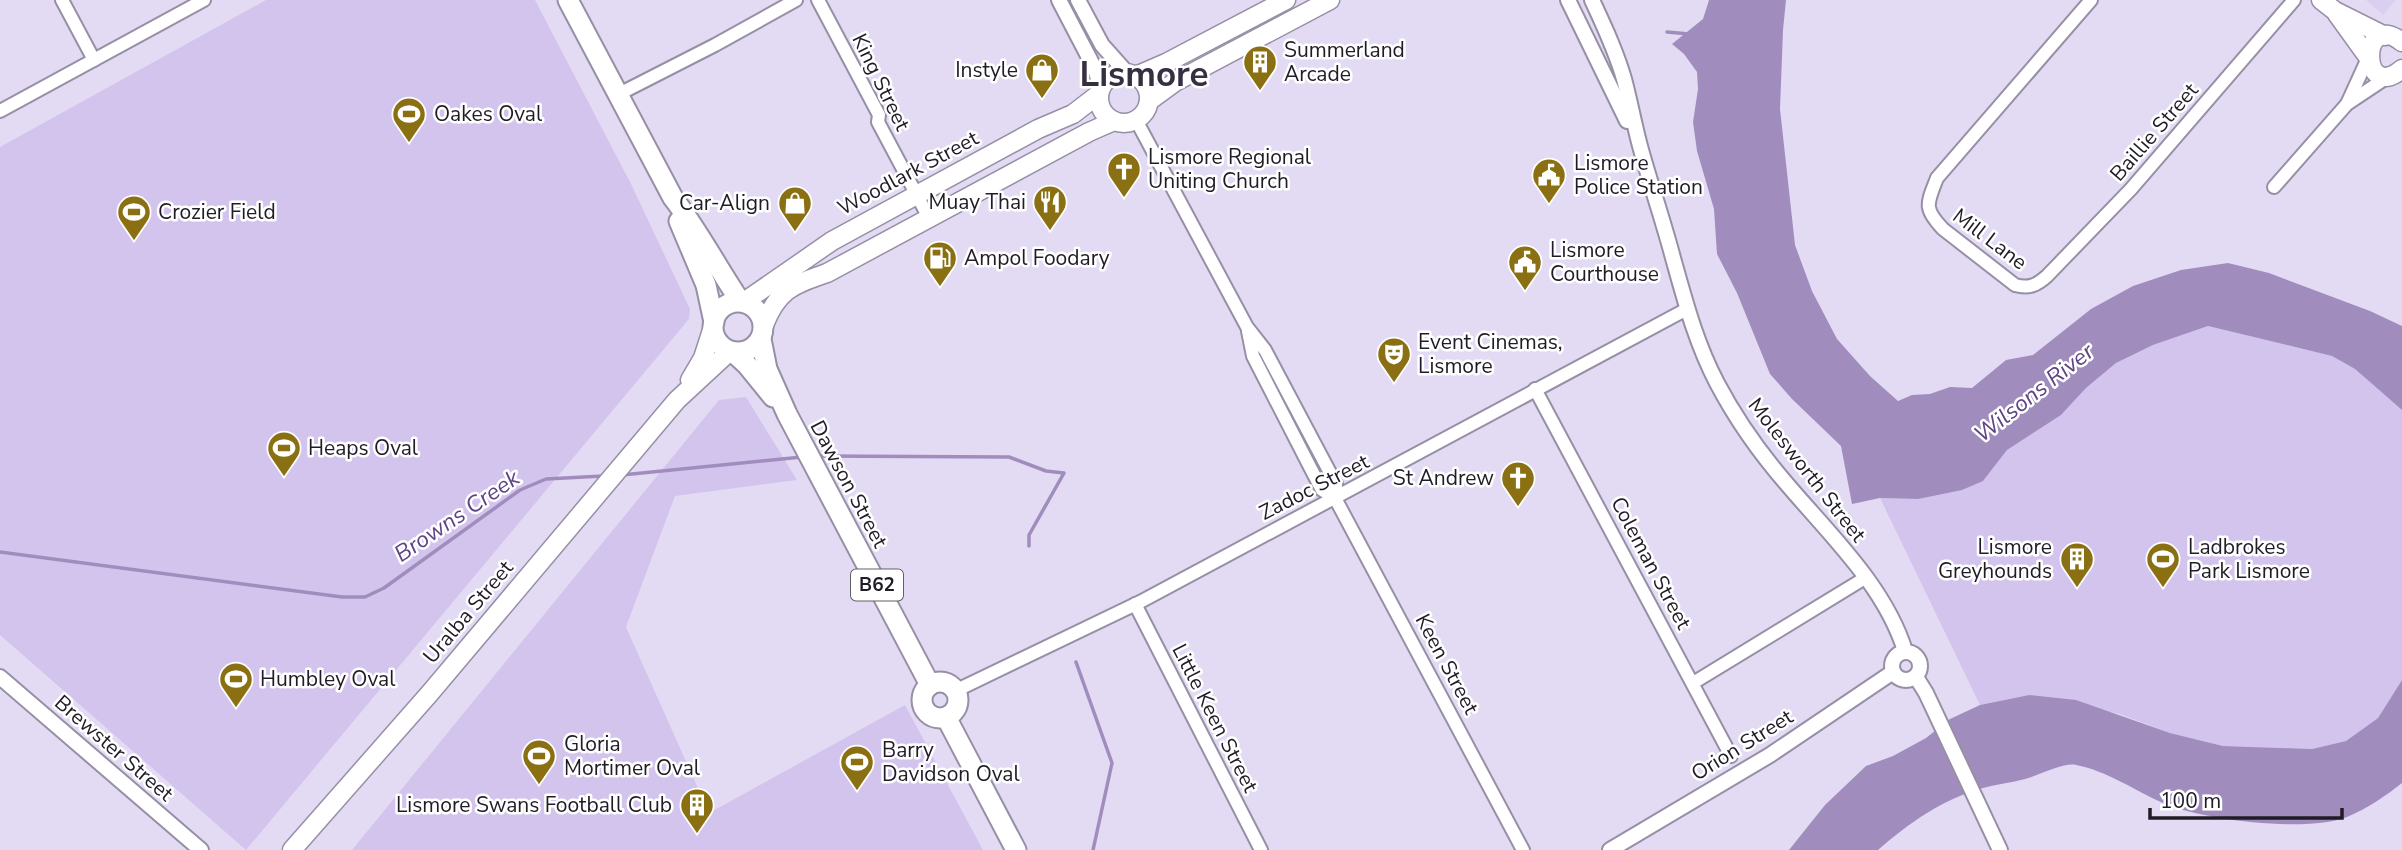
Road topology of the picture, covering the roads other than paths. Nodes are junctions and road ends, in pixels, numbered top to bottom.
1 (62, 0) edge
2 (204, 0) edge
3 (568, 0) edge
4 (796, 0) edge
5 (818, 0) edge
6 (1059, 0) edge
7 (1078, 0) edge
8 (1286, 0) edge
9 (1330, 0) edge
10 (1568, 0) edge
11 (1592, 0) edge
12 (2091, 0) edge
13 (2294, 0) edge
14 (2328, 6) edge
15 (2402, 23) edge
16 (2391, 38) edge
17 (2368, 57) junction
18 (94, 60) junction
19 (1132, 74) junction
20 (2396, 75) edge
21 (1100, 91) junction
22 (617, 95) junction
23 (1149, 102) junction
24 (2347, 104) junction
25 (0, 111) edge
26 (1136, 120) junction
27 (1114, 121) junction
28 (1640, 147) junction
29 (2274, 187) dead end
30 (916, 195) junction
31 (673, 198) junction
32 (929, 218) junction
33 (2037, 285) joint
34 (742, 302) junction
35 (1687, 309) junction
36 (713, 324) junction
37 (762, 332) junction
38 (732, 351) junction
39 (1535, 389) junction
40 (677, 400) junction
41 (787, 414) junction
42 (1335, 498) junction
43 (1865, 578) junction
44 (1135, 604) junction
45 (1905, 651) junction
46 (1893, 672) junction
47 (0, 677) edge
48 (1916, 677) junction
49 (1693, 683) junction
50 (930, 685) junction
51 (955, 691) junction
52 (946, 717) junction
53 (1731, 756) dead end
54 (201, 850) edge
55 (292, 850) edge
56 (1016, 850) edge
57 (1261, 850) edge
58 (1523, 850) edge
59 (1610, 850) edge
60 (2000, 850) edge

1 - 18 street
2 - 18 street
3 - 22 main road, B62
4 - 22 street
5 - 30 street, King Street
6 - 21 street
7 - 19 street
8 - 19 main road
9 - 23 main road
10 - 28 street, Molesworth Street
11 - 28 street, Molesworth Street
12 - 33 street, Mill Lane
13 - 33 street, Baillie Street
14 - 16 main road
14 - 17 main road
15 - 16 main road
16 - 17 main road
17 - 20 main road
17 - 24 street
18 - 25 street
19 - 21 main road
19 - 23 main road
20 - 24 street
21 - 27 main road
21 - 30 main road, Woodlark Street
22 - 31 main road, B62
23 - 26 main road
24 - 29 street
26 - 27 main road
26 - 42 street, Keen Street
27 - 32 main road
28 - 35 street, Molesworth Street
30 - 32 street, King Street
30 - 34 main road, Woodlark Street
31 - 34 main road, B62
31 - 36 main road, B62
32 - 37 main road
34 - 36 main road
34 - 37 main road, B62
35 - 39 street, Zadoc Street
35 - 43 street, Molesworth Street
36 - 38 main road, B62
36 - 40 main road, Uralba Street
37 - 38 main road
37 - 41 main road, Dawson Street / B62
38 - 40 main road, Uralba Street
38 - 41 main road, Dawson Street / B62
39 - 42 street, Zadoc Street
39 - 49 street, Coleman Street
40 - 55 main road, Uralba Street
41 - 50 main road, Dawson Street / B62
42 - 44 street, Zadoc Street
42 - 58 street, Keen Street
43 - 45 street, Molesworth Street
43 - 49 street
44 - 51 street, Zadoc Street
44 - 57 street, Little Keen Street
45 - 46 street
45 - 48 street
46 - 48 street
46 - 59 street, Orion Street
47 - 54 street, Brewster Street
48 - 60 street
49 - 53 street, Coleman Street
50 - 51 main road
50 - 52 main road, B62
51 - 52 main road
52 - 56 main road, B62

